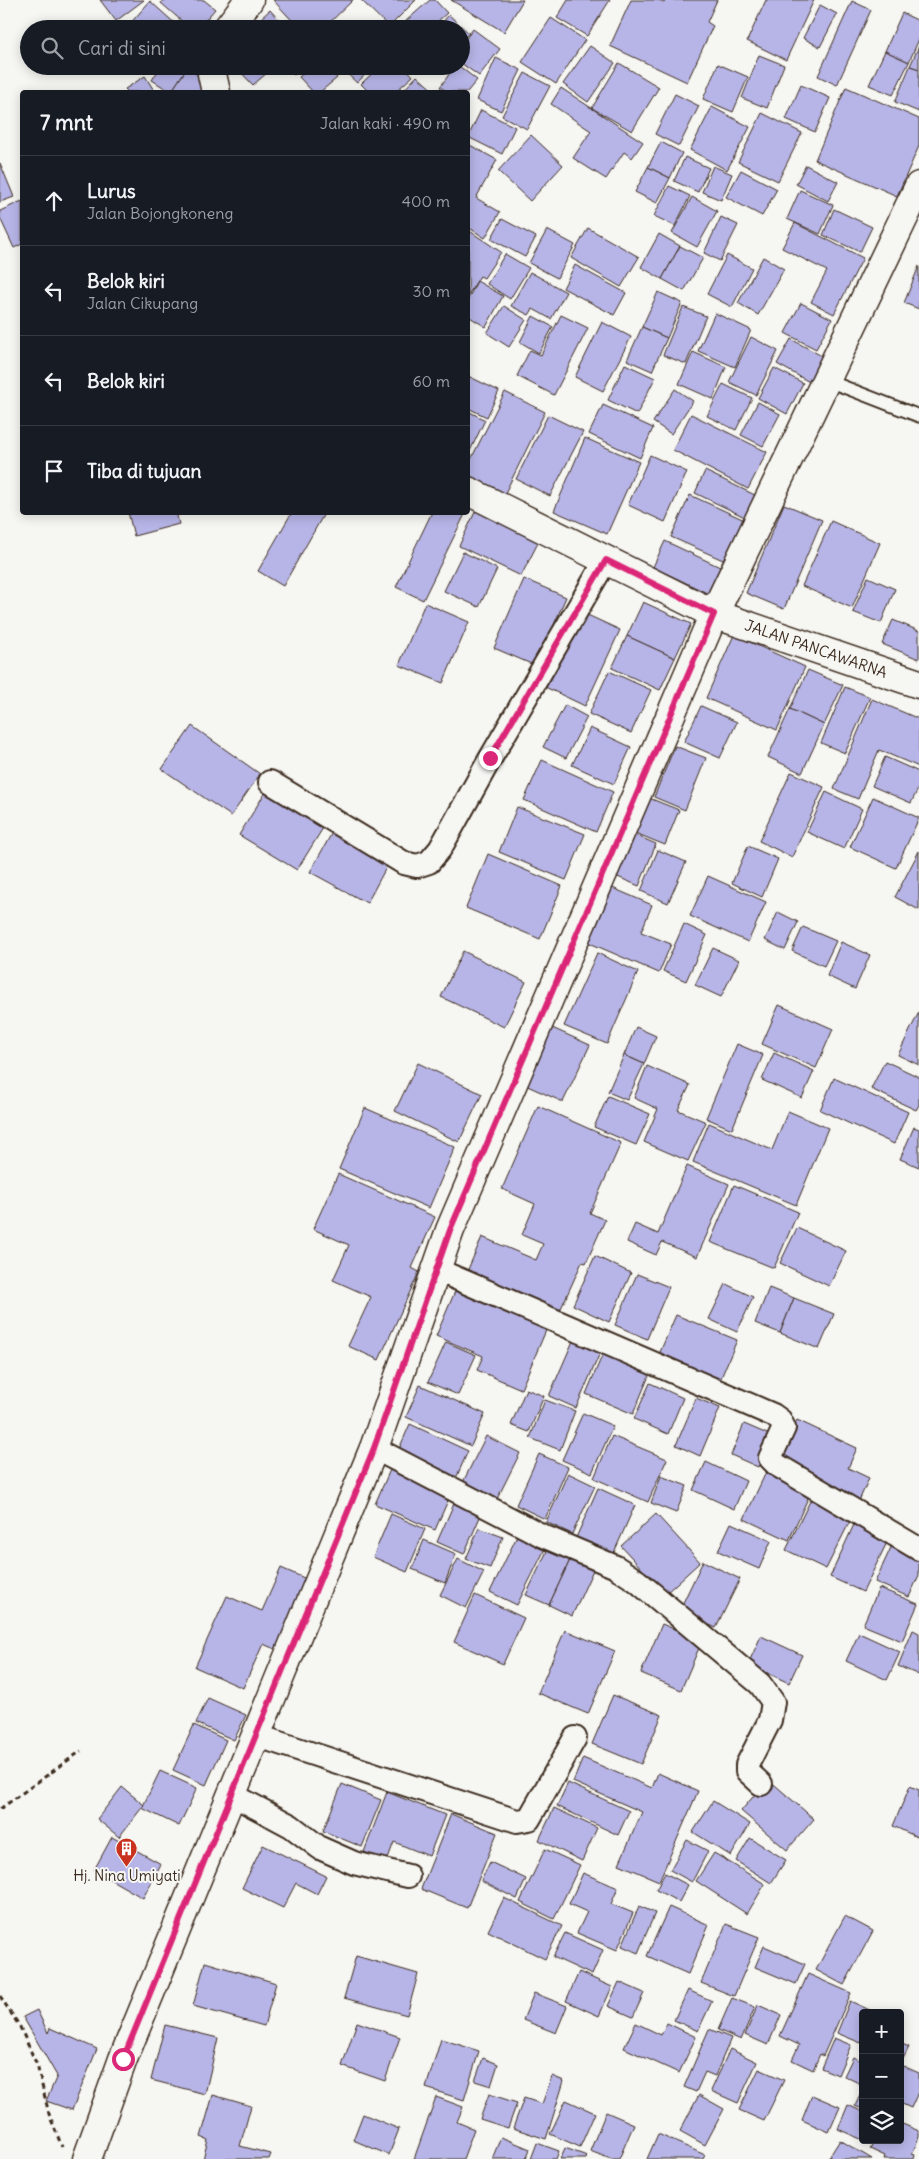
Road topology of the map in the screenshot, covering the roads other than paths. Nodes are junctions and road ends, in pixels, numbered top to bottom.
1 (249, 0) edge
2 (234, 20) edge
3 (212, 75) edge
4 (216, 90) edge
5 (919, 186) edge
6 (826, 380) junction
7 (919, 416) edge
8 (470, 492) edge
9 (606, 560) junction
10 (714, 614) junction
11 (919, 684) edge
12 (270, 782) dead end
13 (435, 1268) junction
14 (374, 1448) junction
15 (919, 1549) edge
16 (255, 1735) junction
17 (575, 1738) dead end
18 (761, 1784) dead end
19 (230, 1794) junction
20 (408, 1876) dead end
21 (84, 2156) edge

1 - 2 main road
3 - 4 main road
5 - 6 main road
6 - 7 lane
6 - 10 main road
8 - 9 main road, JALAN PANCAWARNA
9 - 10 main road, JALAN PANCAWARNA
9 - 12 street
10 - 11 main road, JALAN PANCAWARNA
10 - 13 main road
13 - 14 main road
13 - 15 street
14 - 16 main road
14 - 18 street
16 - 17 street
16 - 19 main road
19 - 20 street
19 - 21 main road

